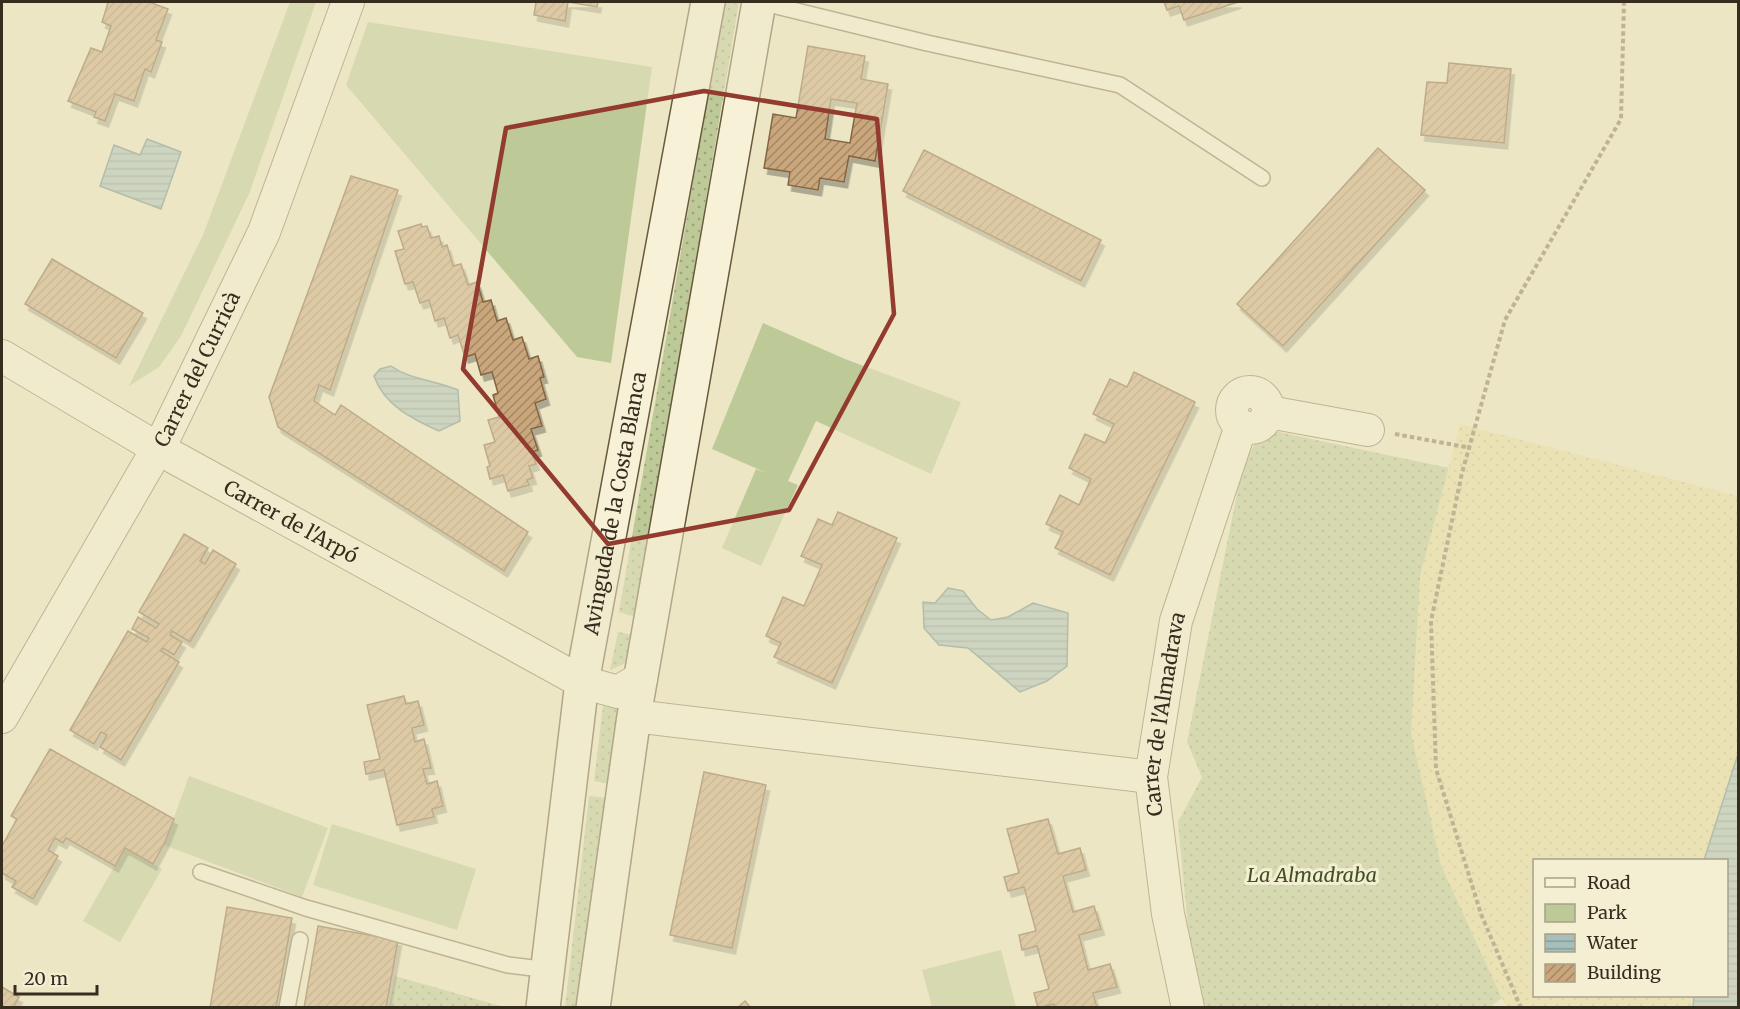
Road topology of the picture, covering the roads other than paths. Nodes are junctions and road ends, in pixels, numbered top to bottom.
1 (348, 2) edge
2 (708, 2) edge
3 (759, 2) edge
4 (1262, 178) dead end
5 (2, 356) edge
6 (1368, 430) road end
7 (157, 448) junction
8 (641, 678) junction
9 (582, 682) junction
10 (634, 716) junction
11 (2, 717) edge
12 (1151, 777) junction
13 (201, 872) dead end
14 (300, 940) dead end
15 (549, 970) junction
16 (287, 1008) edge
17 (543, 1008) edge
18 (593, 1008) edge
19 (1188, 1008) edge

1 - 7 street, Carrer del Curricà
2 - 9 street, Avinguda de la Costa Blanca
3 - 4 lane
3 - 8 street
5 - 7 street, Carrer de l'Arpó
6 - 12 street, Carrer de l'Almadrava
7 - 9 street, Carrer de l'Arpó
7 - 11 street, Carrer del Curricà
8 - 9 street, Carrer de l'Arpó
8 - 10 street
9 - 15 street, Avinguda de la Costa Blanca
10 - 12 street
10 - 18 street
12 - 19 street, Carrer de l'Almadrava
13 - 15 lane
14 - 16 lane
15 - 17 street, Avinguda de la Costa Blanca

